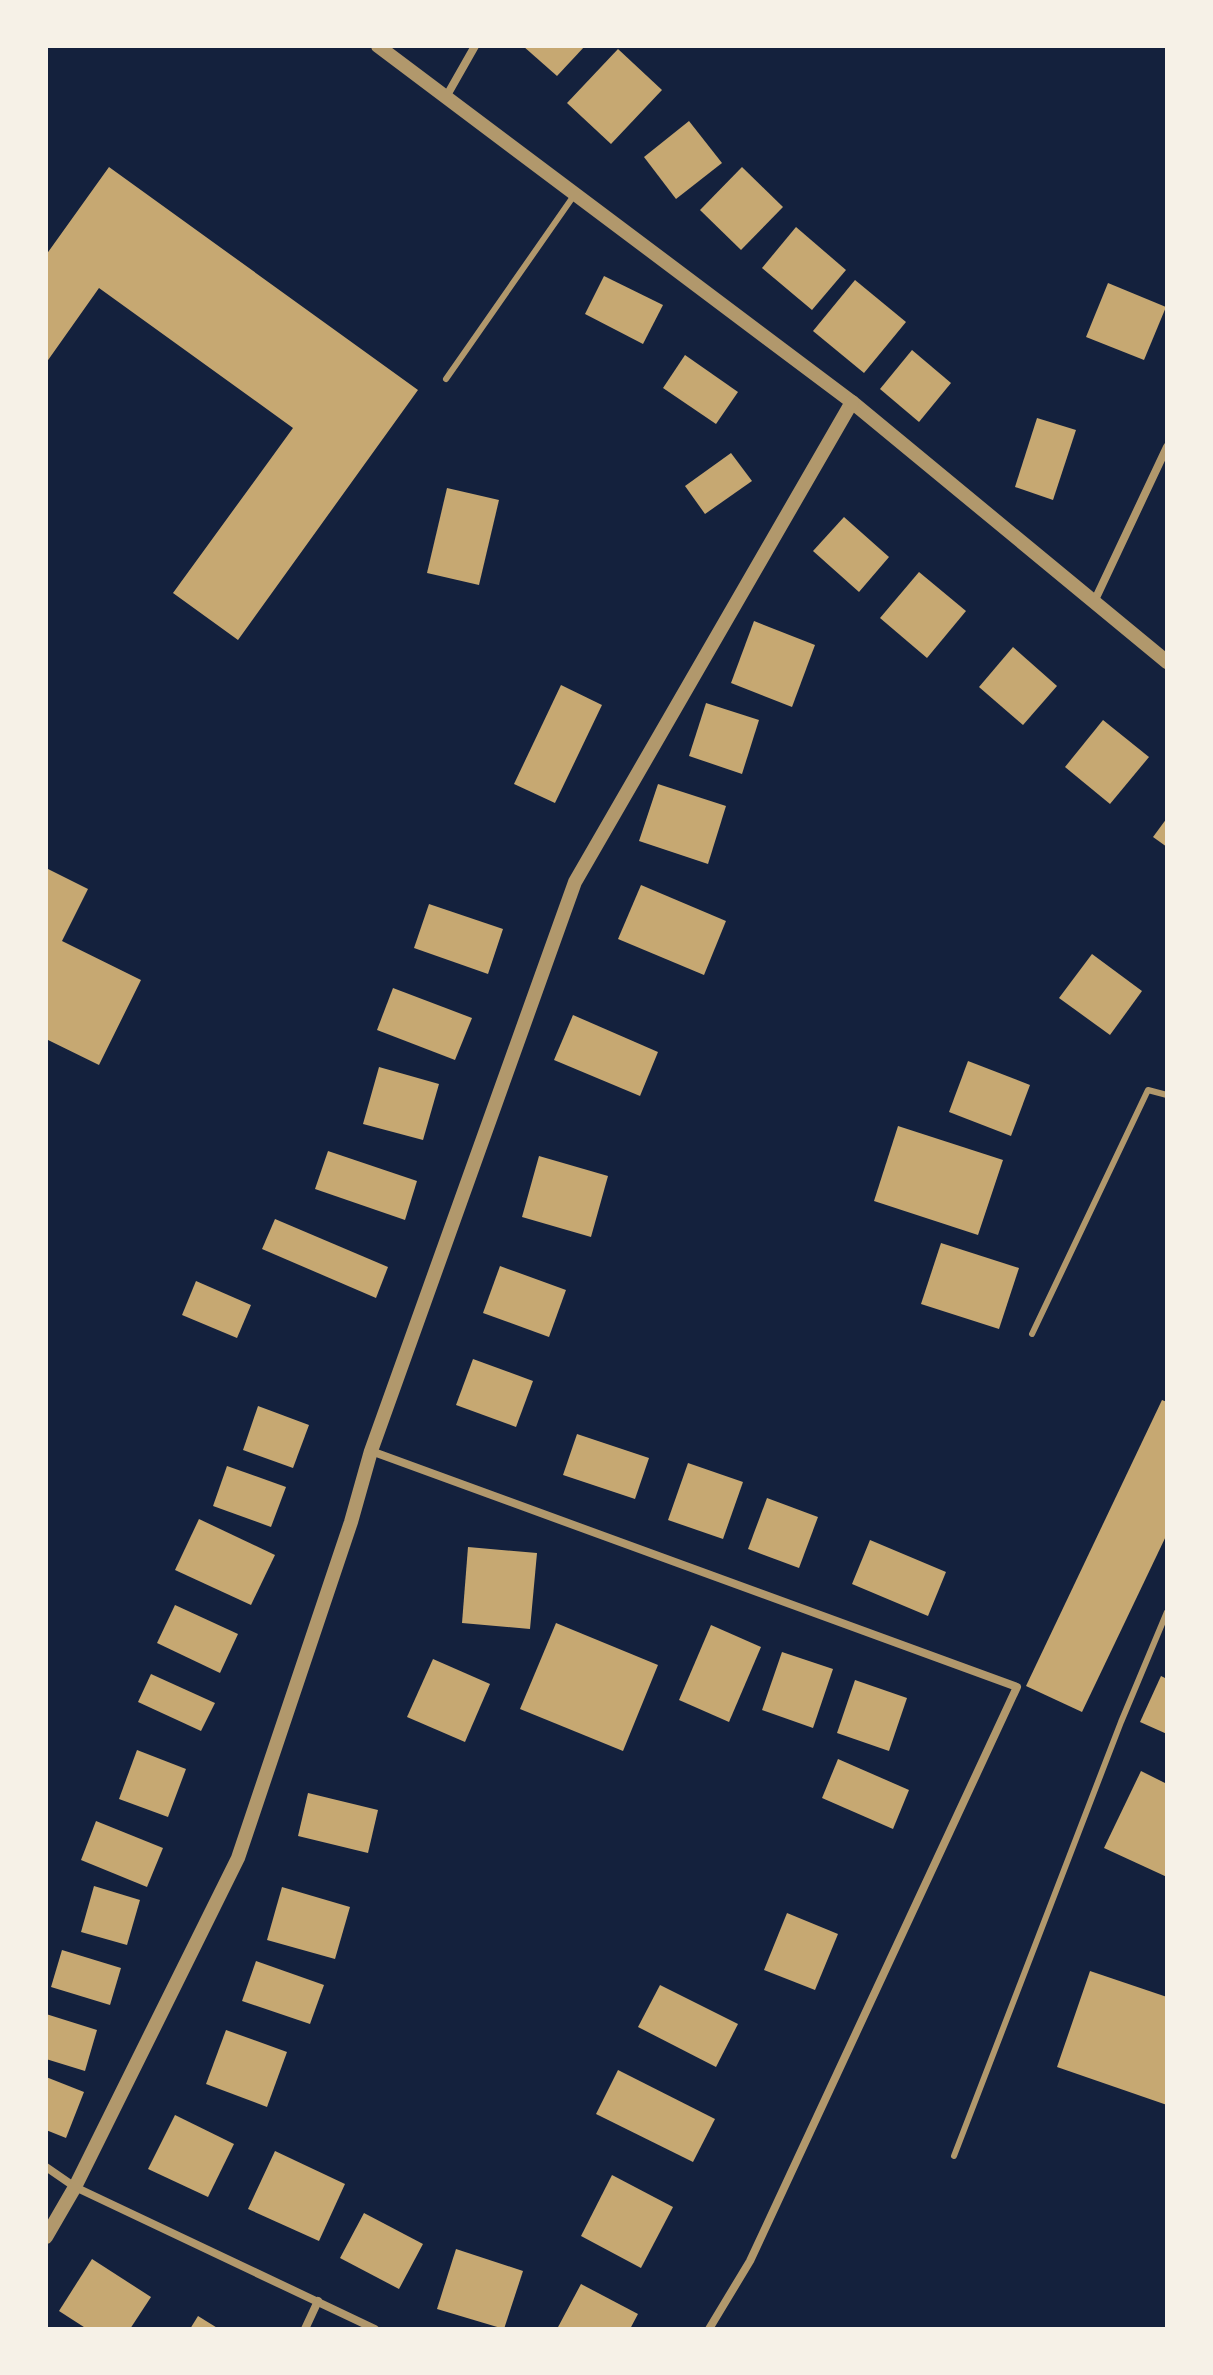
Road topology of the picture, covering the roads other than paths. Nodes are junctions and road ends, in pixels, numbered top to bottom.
1 (378, 46) edge
2 (475, 46) edge
3 (446, 97) junction
4 (575, 194) junction
5 (446, 379) dead end
6 (852, 402) junction
7 (1167, 447) edge
8 (1093, 604) junction
9 (1167, 662) edge
10 (1167, 1095) edge
11 (1032, 1334) dead end
12 (371, 1451) junction
13 (1167, 1612) edge
14 (954, 2156) dead end
15 (46, 2167) edge
16 (75, 2187) junction
17 (46, 2237) edge
18 (318, 2301) junction
19 (305, 2329) edge
20 (375, 2329) edge
21 (709, 2329) edge

1 - 3 street
2 - 3 street
3 - 4 street
4 - 5 lane
4 - 6 street
6 - 8 street
6 - 12 street
7 - 8 street
8 - 9 street
10 - 11 lane
12 - 16 street
12 - 21 street
13 - 14 lane
15 - 16 street
16 - 17 street
16 - 18 street
18 - 19 street
18 - 20 street

